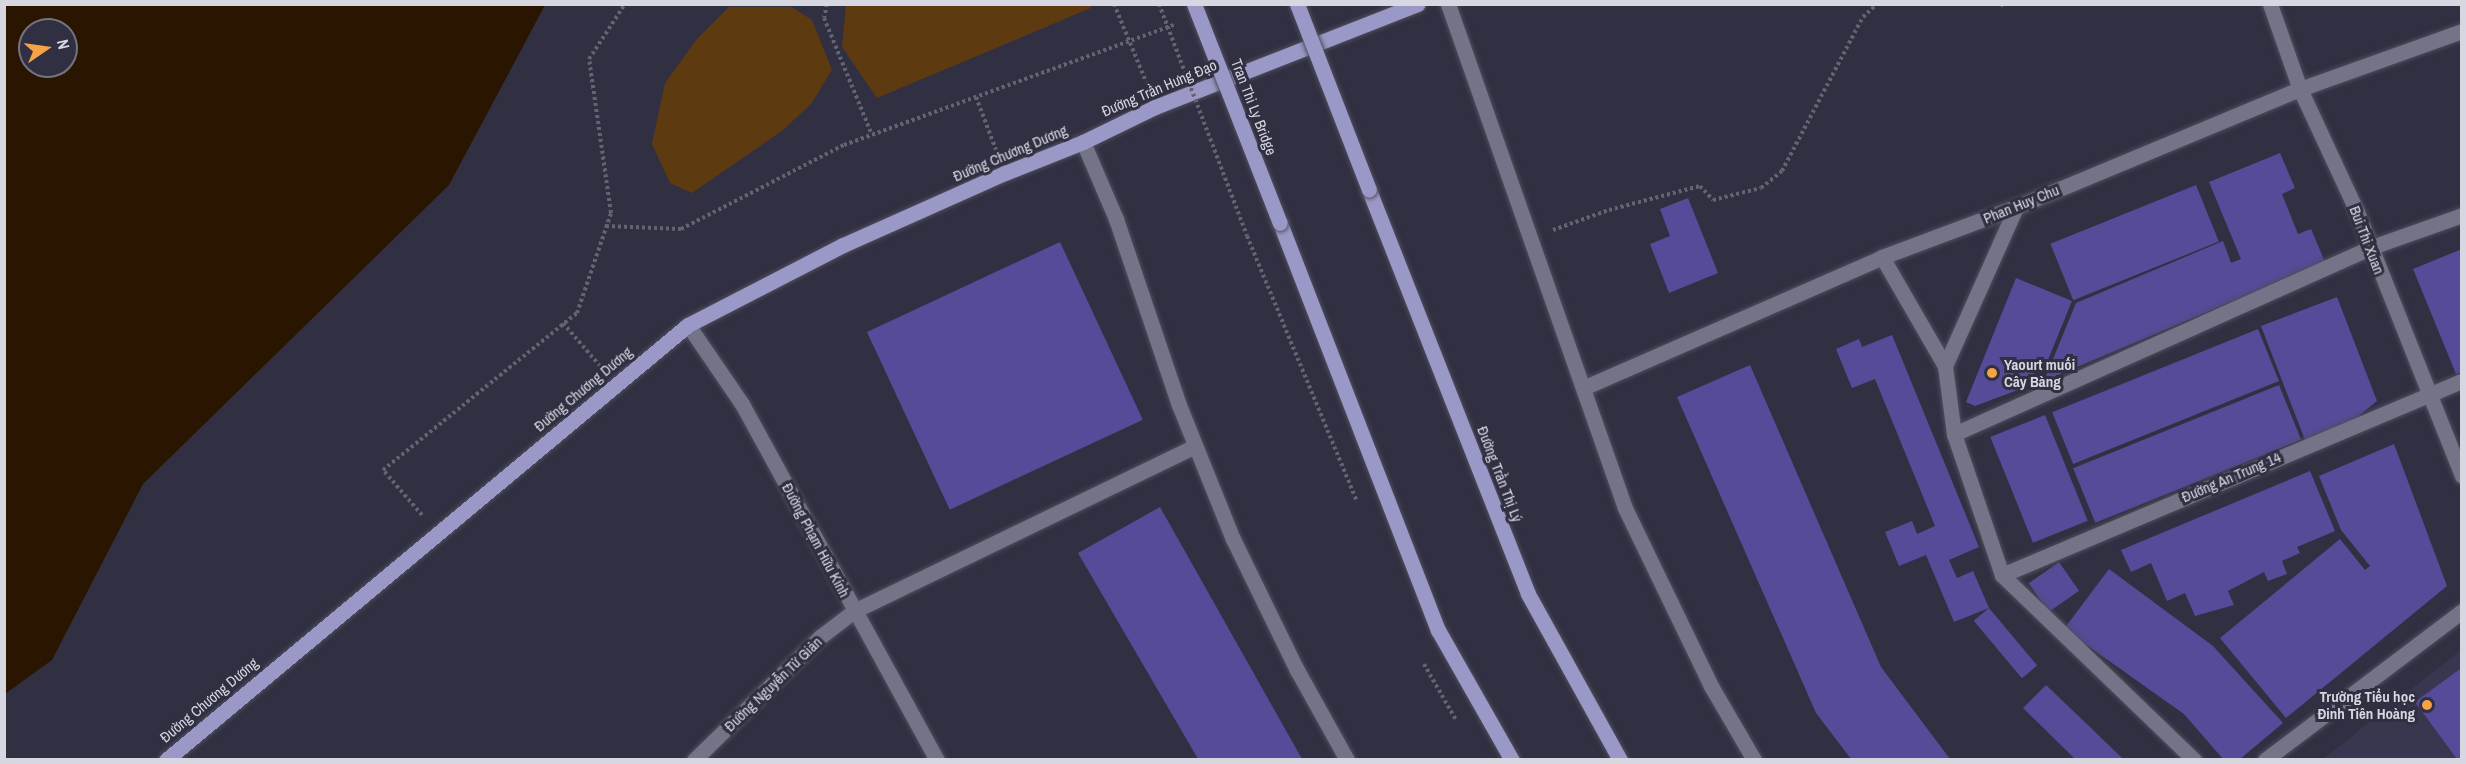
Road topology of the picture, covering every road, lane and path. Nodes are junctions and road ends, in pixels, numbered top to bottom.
1 (625, 4) edge
2 (827, 4) edge
3 (1114, 4) edge
4 (1159, 4) edge
5 (1194, 4) edge
6 (1297, 4) edge
7 (1418, 4) edge
8 (1448, 4) edge
9 (1877, 4) edge
10 (2270, 4) edge
11 (1186, 21) dead end
12 (2462, 31) edge
13 (1130, 41) junction
14 (2300, 89) junction
15 (976, 97) junction
16 (1155, 107) junction
17 (872, 135) junction
18 (1083, 142) junction
19 (1005, 172) junction
20 (2016, 207) junction
21 (2462, 215) edge
22 (606, 226) junction
23 (1247, 236) dead end
24 (1530, 238) junction
25 (2369, 248) junction
26 (1882, 257) junction
27 (563, 323) junction
28 (688, 325) junction
29 (1945, 366) junction
30 (2462, 381) edge
31 (616, 386) junction
32 (1585, 387) junction
33 (2429, 393) junction
34 (1954, 434) junction
35 (1195, 446) junction
36 (2462, 476) edge
37 (438, 533) junction
38 (2002, 575) junction
39 (854, 610) junction
40 (2462, 611) edge
41 (166, 759) edge
42 (694, 759) edge
43 (937, 759) edge
44 (1347, 759) edge
45 (1512, 759) edge
46 (1620, 759) edge
47 (1754, 759) edge
48 (2194, 759) edge
49 (2265, 759) edge

1 - 22 path
2 - 17 path
3 - 13 path
4 - 23 path, bridge
5 - 45 main road, Tran Thi Ly Bridge, bridge
6 - 46 main road, Đường Trần Thị Lý, bridge
7 - 16 main road, Đường Trần Hưng Đạo
8 - 24 street
9 - 24 path
10 - 14 street, Bui Thi Xuan
11 - 13 path
12 - 14 street, Phan Huy Chu
13 - 15 path
13 - 16 path
14 - 20 street, Phan Huy Chu
14 - 25 street, Bui Thi Xuan
15 - 17 path
15 - 19 path
16 - 18 main road, Đường Trần Hưng Đạo
17 - 22 path
18 - 19 main road, Đường Chương Dương
18 - 35 street
19 - 28 main road, Đường Chương Dương
20 - 26 street, Phan Huy Chu
20 - 29 street
21 - 25 street
22 - 27 path
24 - 32 street
25 - 33 street, Bui Thi Xuan
25 - 34 street
26 - 29 street
26 - 32 street, Phan Huy Chu
27 - 31 path
27 - 37 path
28 - 31 main road, Đường Chương Dương
28 - 39 street, Đường Phạm Hữu Kính
29 - 34 street
30 - 33 street, Đường An Trung 14
31 - 37 main road, Đường Chương Dương
32 - 47 street
33 - 36 street, Bui Thi Xuan
33 - 38 street, Đường An Trung 14
34 - 38 street
35 - 39 street, Đường Nguyễn Tử Giản
35 - 44 street
37 - 41 main road, Đường Chương Dương
38 - 48 street
39 - 42 street, Đường Nguyễn Tử Giản
39 - 43 street, Đường Phạm Hữu Kính
40 - 49 street

